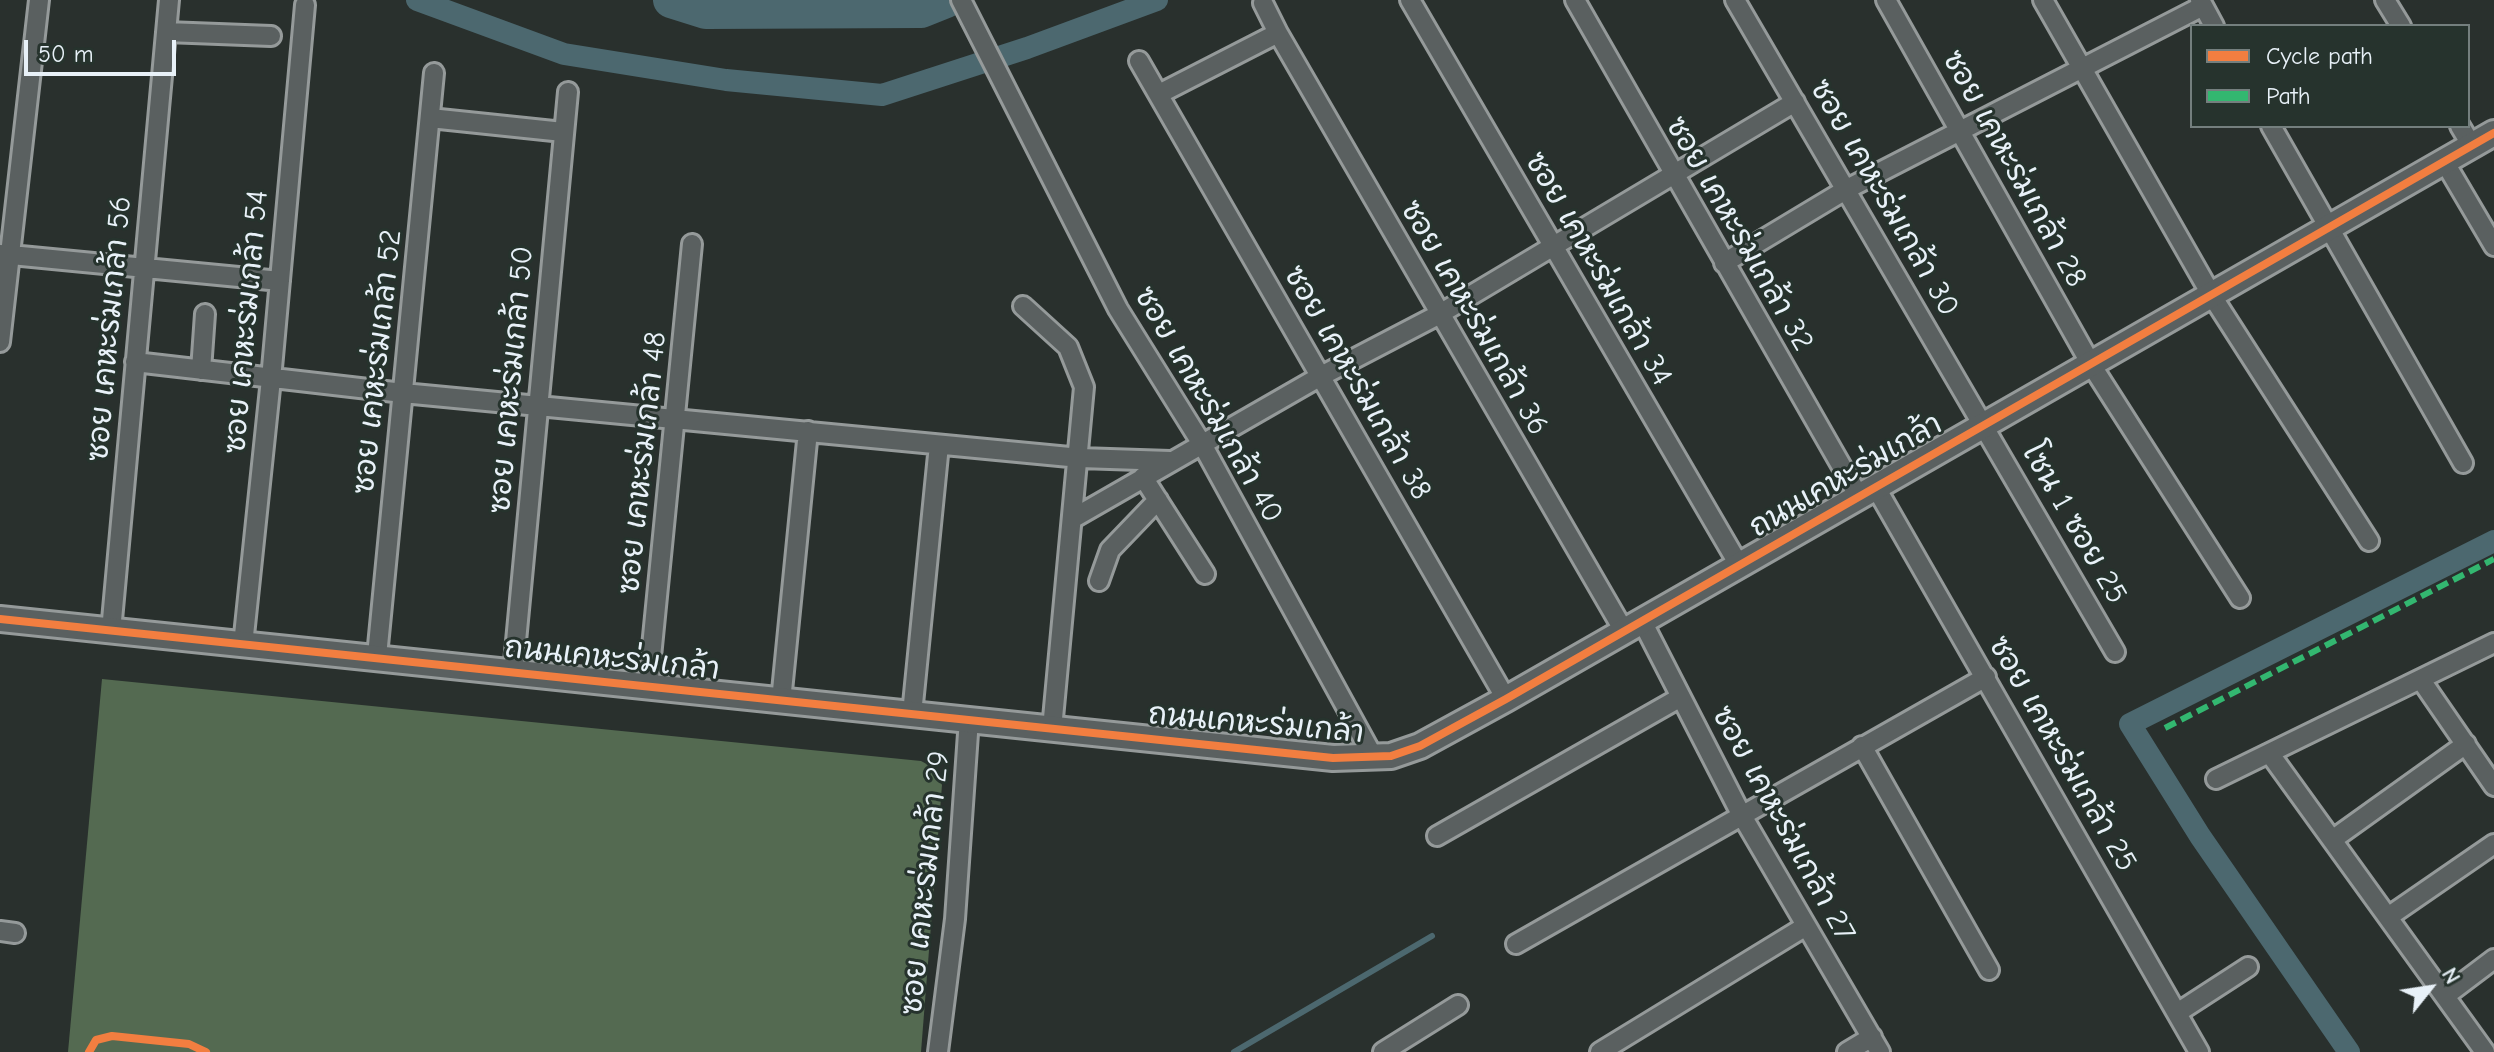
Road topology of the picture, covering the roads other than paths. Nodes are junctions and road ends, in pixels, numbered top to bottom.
1 (39, 0) edge
2 (169, 0) edge
3 (961, 0) edge
4 (1575, 0) edge
5 (1735, 0) edge
6 (1886, 0) edge
7 (2043, 0) edge
8 (2385, 0) edge
9 (1414, 2) edge
10 (1263, 3) dead end
11 (2201, 3) edge
12 (305, 5) dead end
13 (2213, 24) edge
14 (2400, 24) edge
15 (166, 32) junction
16 (1278, 33) junction
17 (271, 36) dead end
18 (1139, 61) dead end
19 (2083, 69) junction
20 (434, 73) dead end
21 (568, 92) dead end
22 (1159, 94) junction
23 (1795, 102) junction
24 (430, 118) junction
25 (2272, 128) edge
26 (1961, 131) junction
27 (563, 132) junction
28 (2494, 133) edge
29 (2466, 136) edge
30 (2444, 161) junction
31 (1673, 177) junction
32 (1847, 189) junction
33 (2329, 228) junction
34 (692, 244) dead end
35 (2494, 246) edge
36 (1553, 248) junction
37 (4, 254) edge
38 (1724, 263) junction
39 (144, 269) junction
40 (280, 281) junction
41 (2212, 296) junction
42 (1023, 306) dead end
43 (205, 314) dead end
44 (1438, 315) junction
45 (0, 342) edge
46 (135, 362) junction
47 (2092, 366) junction
48 (201, 370) junction
49 (1321, 376) junction
50 (271, 379) junction
51 (403, 393) junction
52 (537, 406) junction
53 (677, 419) junction
54 (1984, 425) junction
55 (808, 431) junction
56 (1202, 444) junction
57 (939, 445) junction
58 (1080, 458) junction
59 (1170, 461) junction
60 (2463, 463) dead end
61 (1143, 477) junction
62 (1866, 490) junction
63 (1158, 500) junction
64 (1072, 519) junction
65 (2369, 541) dead end
66 (1739, 565) junction
67 (1205, 574) dead end
68 (1099, 581) dead end
69 (2240, 598) dead end
70 (0, 619) edge
71 (1633, 626) junction
72 (111, 631) junction
73 (2494, 643) edge
74 (243, 645) junction
75 (2115, 652) dead end
76 (377, 656) junction
77 (513, 673) junction
78 (1986, 677) junction
79 (2421, 680) junction
80 (648, 687) junction
81 (1681, 697) junction
82 (1506, 699) junction
83 (781, 701) junction
84 (912, 714) junction
85 (969, 719) junction
86 (1052, 729) junction
87 (2466, 744) junction
88 (1862, 746) junction
89 (2270, 754) junction
90 (1374, 758) junction
91 (2216, 779) dead end
92 (2494, 786) edge
93 (1741, 814) junction
94 (1437, 836) dead end
95 (2332, 840) junction
96 (2494, 844) edge
97 (2388, 917) junction
98 (1806, 926) junction
99 (1516, 944) dead end
100 (2494, 959) edge
101 (2248, 967) dead end
102 (1989, 970) dead end
103 (2445, 996) junction
104 (1458, 1005) dead end
105 (2177, 1013) junction
106 (1876, 1045) edge
107 (938, 1052) edge
108 (1383, 1052) edge
109 (1600, 1052) edge
110 (1847, 1052) edge
111 (2199, 1052) edge
112 (2485, 1052) edge

1 - 37 street
2 - 15 street, ซอย เคหะร่มเกล้า 56
3 - 56 street, ซอย เคหะร่มเกล้า 40
4 - 31 street, ซอย เคหะร่มเกล้า 32
5 - 23 street, ซอย เคหะร่มเกล้า 30
6 - 26 street, ซอย เคหะร่มเกล้า 28
7 - 19 street
8 - 14 street
9 - 36 street, ซอย เคหะร่มเกล้า 34
10 - 16 street, ซอย เคหะร่มเกล้า 36
11 - 13 street
11 - 19 street
12 - 40 street, ซอย เคหะร่มเกล้า 54
15 - 17 street
15 - 39 street, ซอย เคหะร่มเกล้า 56
16 - 22 street
16 - 44 street, ซอย เคหะร่มเกล้า 36
18 - 22 street, ซอย เคหะร่มเกล้า 38
19 - 26 street
19 - 41 street
20 - 24 street, ซอย เคหะร่มเกล้า 52
21 - 27 street, ซอย เคหะร่มเกล้า 50
22 - 49 street, ซอย เคหะร่มเกล้า 38
23 - 31 street
23 - 32 street, ซอย เคหะร่มเกล้า 30
24 - 27 street
24 - 51 street, ซอย เคหะร่มเกล้า 52
25 - 33 street
26 - 32 street
26 - 47 street, ซอย เคหะร่มเกล้า 28
27 - 52 street, ซอย เคหะร่มเกล้า 50
28 - 29 street, ถนนเคหะร่มเกล้า
29 - 30 street, ถนนเคหะร่มเกล้า
30 - 33 street, ถนนเคหะร่มเกล้า
30 - 35 street
31 - 36 street
31 - 38 street, ซอย เคหะร่มเกล้า 32
32 - 38 street
32 - 54 street, ซอย เคหะร่มเกล้า 30
33 - 41 street, ถนนเคหะร่มเกล้า
33 - 60 street
34 - 53 street, ซอย เคหะร่มเกล้า 48
36 - 44 street
36 - 66 street, ซอย เคหะร่มเกล้า 34
37 - 39 street
37 - 45 street
38 - 62 street, ซอย เคหะร่มเกล้า 32
39 - 40 street
39 - 46 street, ซอย เคหะร่มเกล้า 56
40 - 50 street, ซอย เคหะร่มเกล้า 54
41 - 47 street, ถนนเคหะร่มเกล้า
41 - 65 street
42 - 58 street
43 - 48 street
44 - 49 street
44 - 71 street, ซอย เคหะร่มเกล้า 36
46 - 48 street
46 - 72 street, ซอย เคหะร่มเกล้า 56
47 - 54 street, ถนนเคหะร่มเกล้า
47 - 69 street, ซอย เคหะร่มเกล้า 28
48 - 50 street
49 - 56 street
49 - 82 street, ซอย เคหะร่มเกล้า 38
50 - 51 street
50 - 74 street, ซอย เคหะร่มเกล้า 54
51 - 52 street
51 - 76 street, ซอย เคหะร่มเกล้า 52
52 - 53 street
52 - 77 street, ซอย เคหะร่มเกล้า 50
53 - 55 street
53 - 80 street, ซอย เคหะร่มเกล้า 48
54 - 62 street, ถนนเคหะร่มเกล้า
54 - 75 street, โซน 1 ซอย 25
55 - 57 street
55 - 83 street
56 - 59 street
56 - 90 street, ซอย เคหะร่มเกล้า 40
57 - 58 street
57 - 84 street
58 - 59 street
58 - 64 street
59 - 61 street
61 - 63 street
61 - 64 street
62 - 66 street, ถนนเคหะร่มเกล้า
62 - 78 street, ซอย เคหะร่มเกล้า 25
63 - 67 street
63 - 68 street
64 - 86 street
66 - 71 street, ถนนเคหะร่มเกล้า
70 - 72 street, ถนนเคหะร่มเกล้า
71 - 81 street, ซอย เคหะร่มเกล้า 27
71 - 82 street, ถนนเคหะร่มเกล้า
72 - 74 street, ถนนเคหะร่มเกล้า
73 - 79 street
74 - 76 street, ถนนเคหะร่มเกล้า
76 - 77 street, ถนนเคหะร่มเกล้า
77 - 80 street, ถนนเคหะร่มเกล้า
78 - 88 street
78 - 105 street, ซอย เคหะร่มเกล้า 25
79 - 87 street
79 - 89 street
80 - 83 street, ถนนเคหะร่มเกล้า
81 - 93 street, ซอย เคหะร่มเกล้า 27
81 - 94 street
82 - 90 street, ถนนเคหะร่มเกล้า
83 - 84 street, ถนนเคหะร่มเกล้า
84 - 85 street, ถนนเคหะร่มเกล้า
85 - 86 street, ถนนเคหะร่มเกล้า
85 - 107 street, ซอย เคหะร่มเกล้า 29
86 - 90 street, ถนนเคหะร่มเกล้า
87 - 92 street
87 - 95 street
88 - 93 street
88 - 102 street
89 - 91 street
89 - 95 street
93 - 98 street, ซอย เคหะร่มเกล้า 27
93 - 99 street
95 - 97 street
96 - 97 street
97 - 103 street
98 - 106 street, ซอย เคหะร่มเกล้า 27
98 - 109 street
100 - 103 street
101 - 105 street
103 - 112 street
104 - 108 street
105 - 111 street, ซอย เคหะร่มเกล้า 25
106 - 110 street

